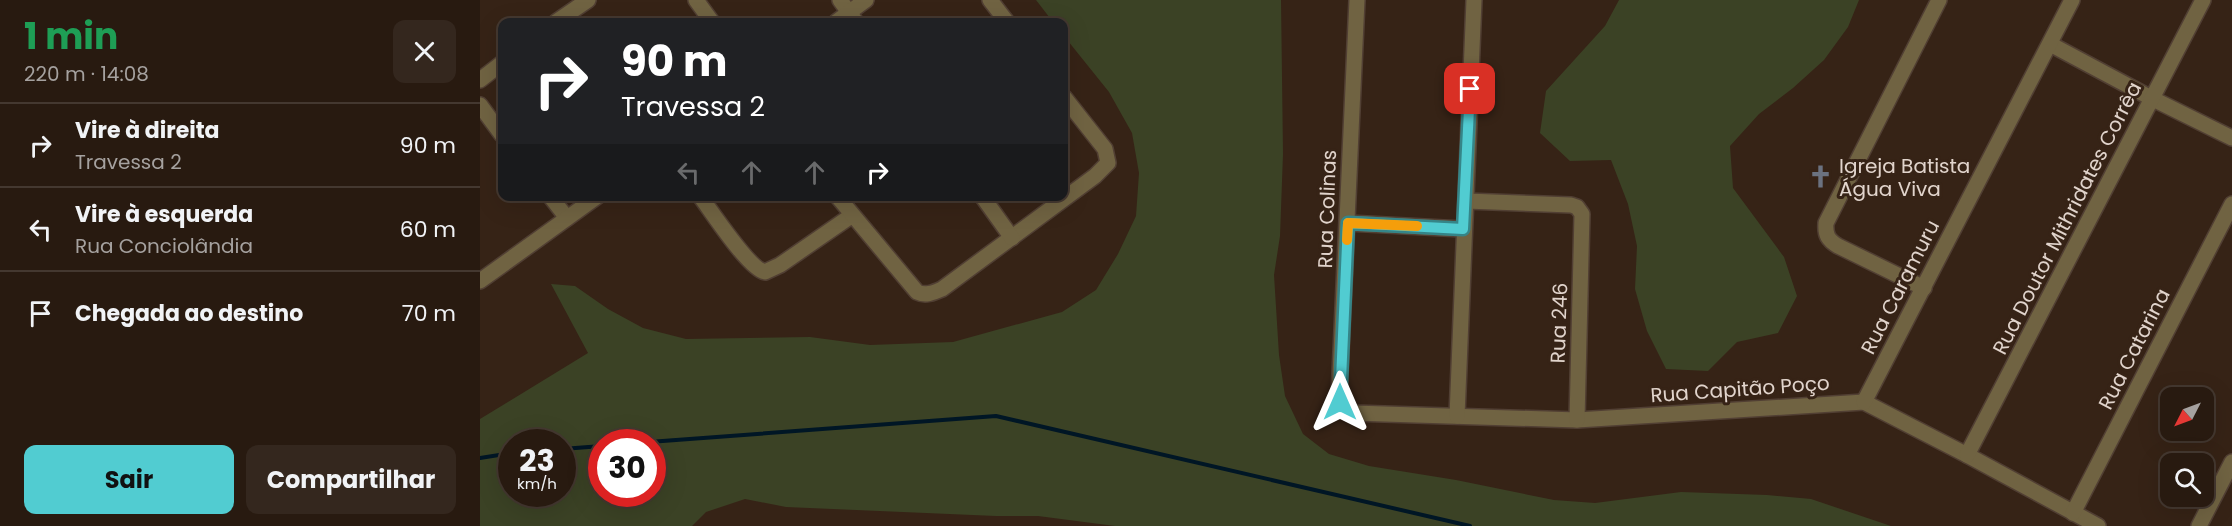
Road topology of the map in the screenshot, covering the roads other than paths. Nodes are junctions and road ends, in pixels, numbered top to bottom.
1 (588, 0) edge
2 (696, 0) edge
3 (840, 0) edge
4 (866, 0) edge
5 (990, 0) edge
6 (1357, 0) edge
7 (1474, 0) edge
8 (1939, 0) edge
9 (2072, 0) edge
10 (2203, 0) edge
11 (566, 18) edge
12 (709, 18) edge
13 (853, 18) edge
14 (1004, 18) edge
15 (2050, 44) junction
16 (498, 66) edge
17 (480, 80) edge
18 (2152, 99) junction
19 (1068, 102) edge
20 (480, 105) edge
21 (485, 121) edge
22 (498, 132) edge
23 (2232, 138) edge
24 (1068, 196) edge
25 (554, 201) edge
26 (591, 201) edge
27 (704, 201) edge
28 (840, 201) edge
29 (986, 201) edge
30 (1062, 201) edge
31 (1466, 201) junction
32 (2232, 204) edge
33 (851, 216) junction
34 (567, 218) junction
35 (1348, 223) junction
36 (1463, 229) junction
37 (1012, 238) junction
38 (480, 280) edge
39 (1924, 288) junction
40 (1864, 402) junction
41 (1353, 413) joint
42 (1457, 416) junction
43 (1577, 420) junction
44 (1967, 455) junction
45 (2232, 462) edge
46 (2073, 513) junction
47 (2098, 526) edge
48 (2199, 526) edge

1 - 11 street
2 - 12 street
3 - 13 street
4 - 13 street
5 - 14 street
6 - 35 street, Rua Colinas
7 - 31 street
8 - 39 street
9 - 15 street, Rua Caramuru
10 - 18 street, Rua Doutor Mithridates Corrêa
15 - 18 street
15 - 39 street, Rua Caramuru
16 - 17 street
18 - 23 street
18 - 44 street, Rua Doutor Mithridates Corrêa
19 - 24 street
20 - 21 street
21 - 22 street
25 - 34 street
26 - 34 street
27 - 33 street
28 - 33 street
29 - 37 street
30 - 37 street
31 - 36 street
31 - 43 street, Rua 246
32 - 46 street, Rua Catarina
33 - 37 street
34 - 38 street
35 - 36 street
35 - 41 street, Rua Colinas
36 - 42 street
39 - 40 street, Rua Caramuru
40 - 43 street, Rua Capitão Poço
40 - 44 street
41 - 42 street, Rua Capitão Poço
42 - 43 street, Rua Capitão Poço
44 - 46 street
45 - 48 street
46 - 47 street

